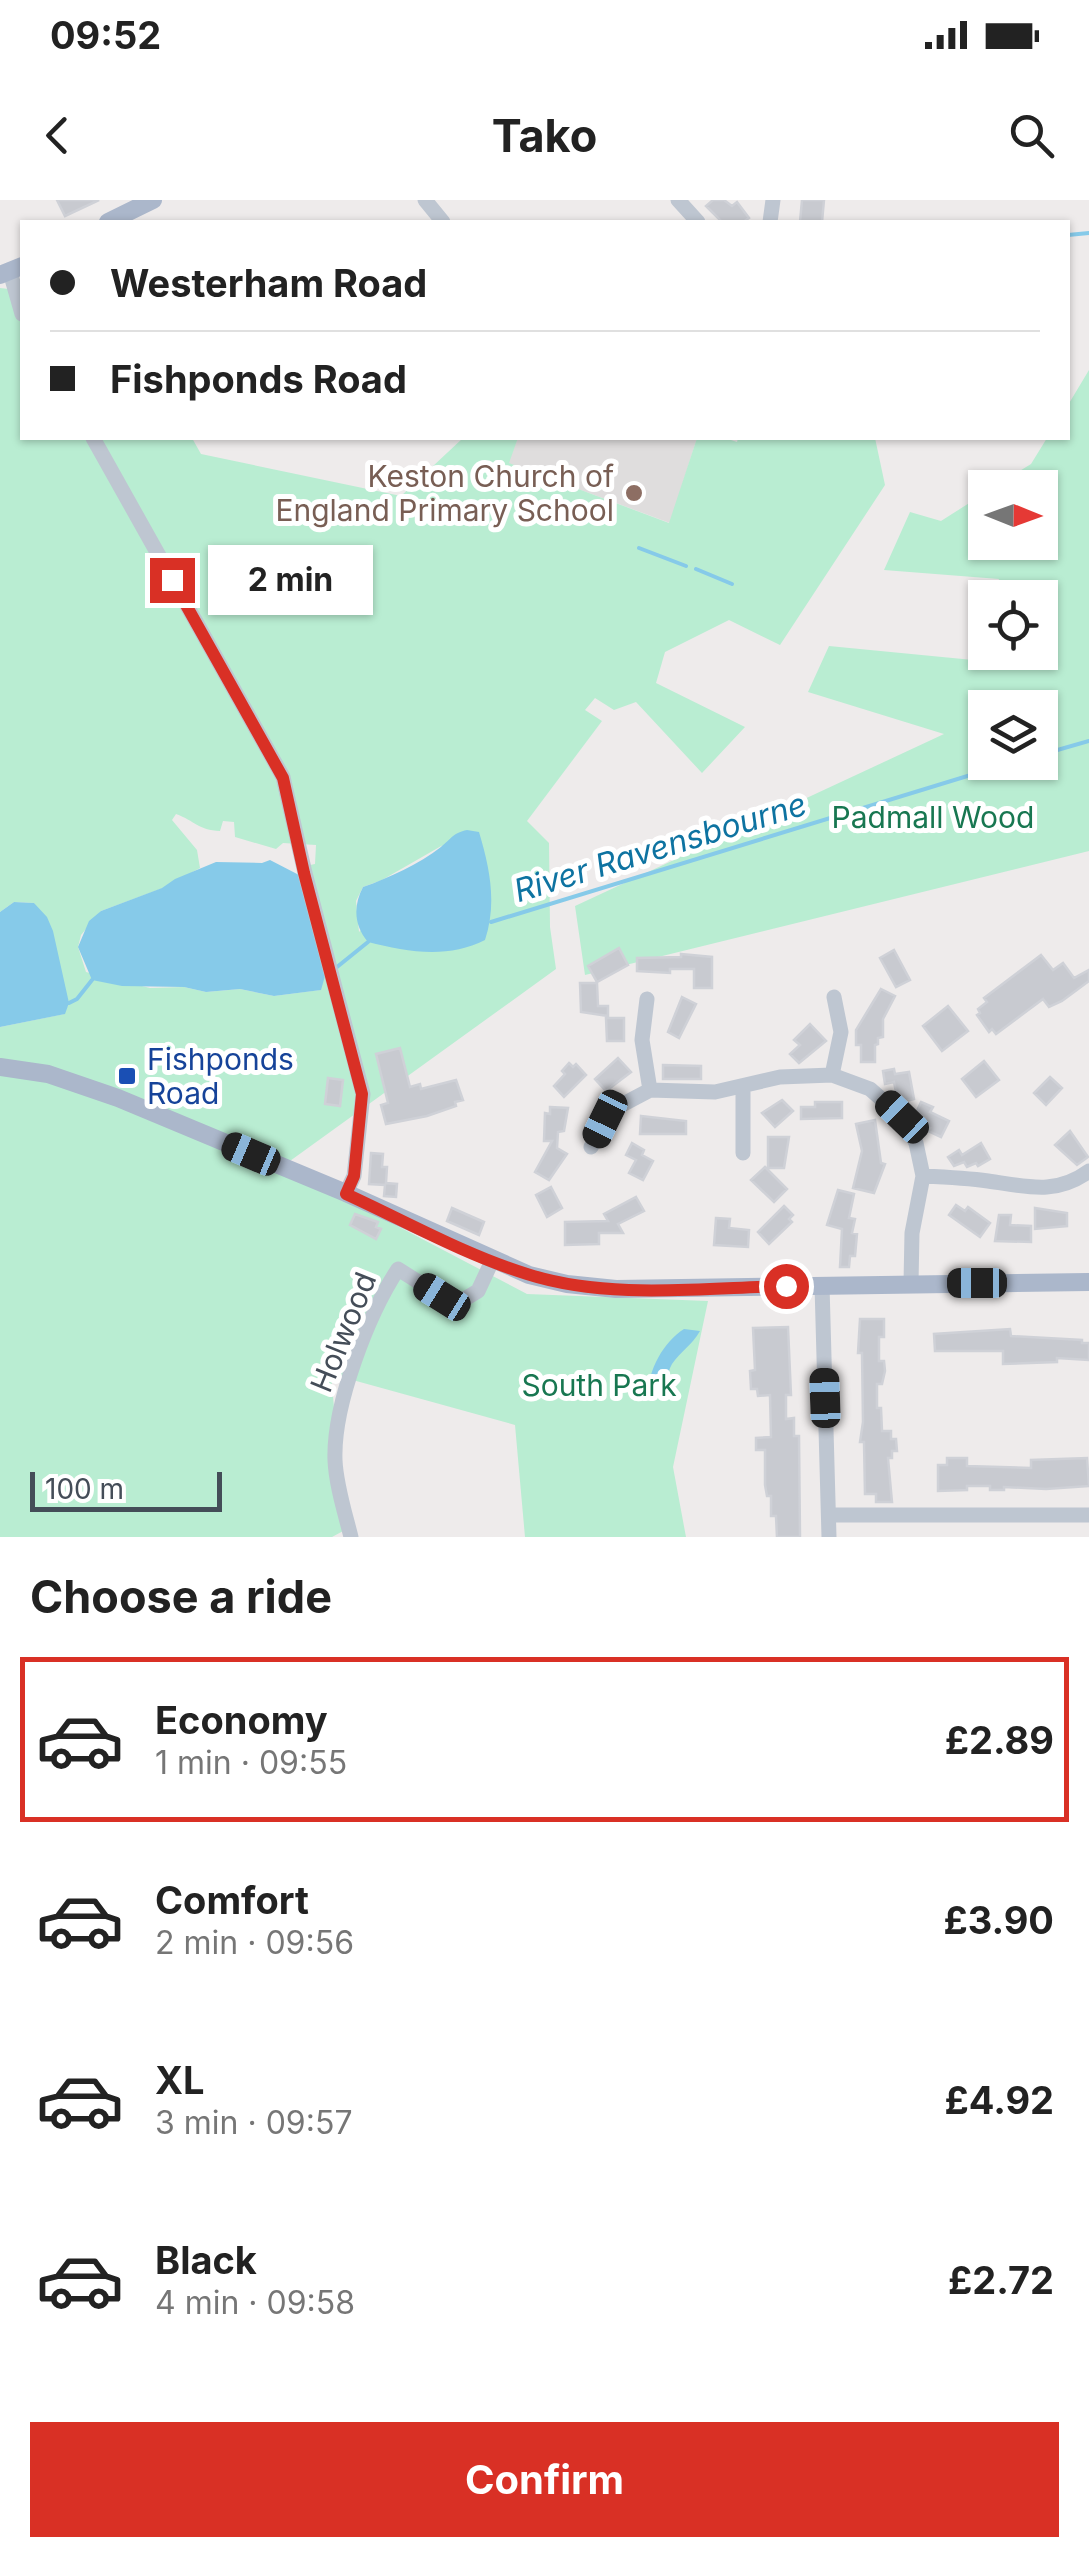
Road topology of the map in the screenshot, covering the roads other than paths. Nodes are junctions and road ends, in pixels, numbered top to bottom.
1 (152, 200) edge
2 (425, 200) edge
3 (678, 200) edge
4 (112, 220) edge
5 (441, 220) edge
6 (696, 220) edge
7 (11, 271) edge
8 (20, 306) edge
9 (94, 440) edge
10 (647, 998) dead end
11 (834, 998) dead end
12 (0, 1066) edge
13 (832, 1075) junction
14 (744, 1088) junction
15 (650, 1090) junction
16 (591, 1147) dead end
17 (743, 1154) dead end
18 (1089, 1171) edge
19 (924, 1176) junction
20 (346, 1194) junction
21 (492, 1261) junction
22 (1089, 1282) edge
23 (910, 1283) junction
24 (822, 1285) junction
25 (829, 1515) junction
26 (1089, 1515) edge
27 (351, 1537) edge
28 (830, 1537) edge

1 - 4 main road
2 - 5 street
3 - 6 street
7 - 8 street
9 - 20 street
10 - 15 street
11 - 13 street
12 - 20 main road
13 - 14 street
13 - 19 street
14 - 15 street
14 - 17 street
15 - 16 street
18 - 19 street
19 - 23 street
20 - 21 main road
21 - 24 main road
21 - 27 street, Holwood
22 - 23 main road
23 - 24 main road
24 - 25 street
25 - 26 street
25 - 28 street

